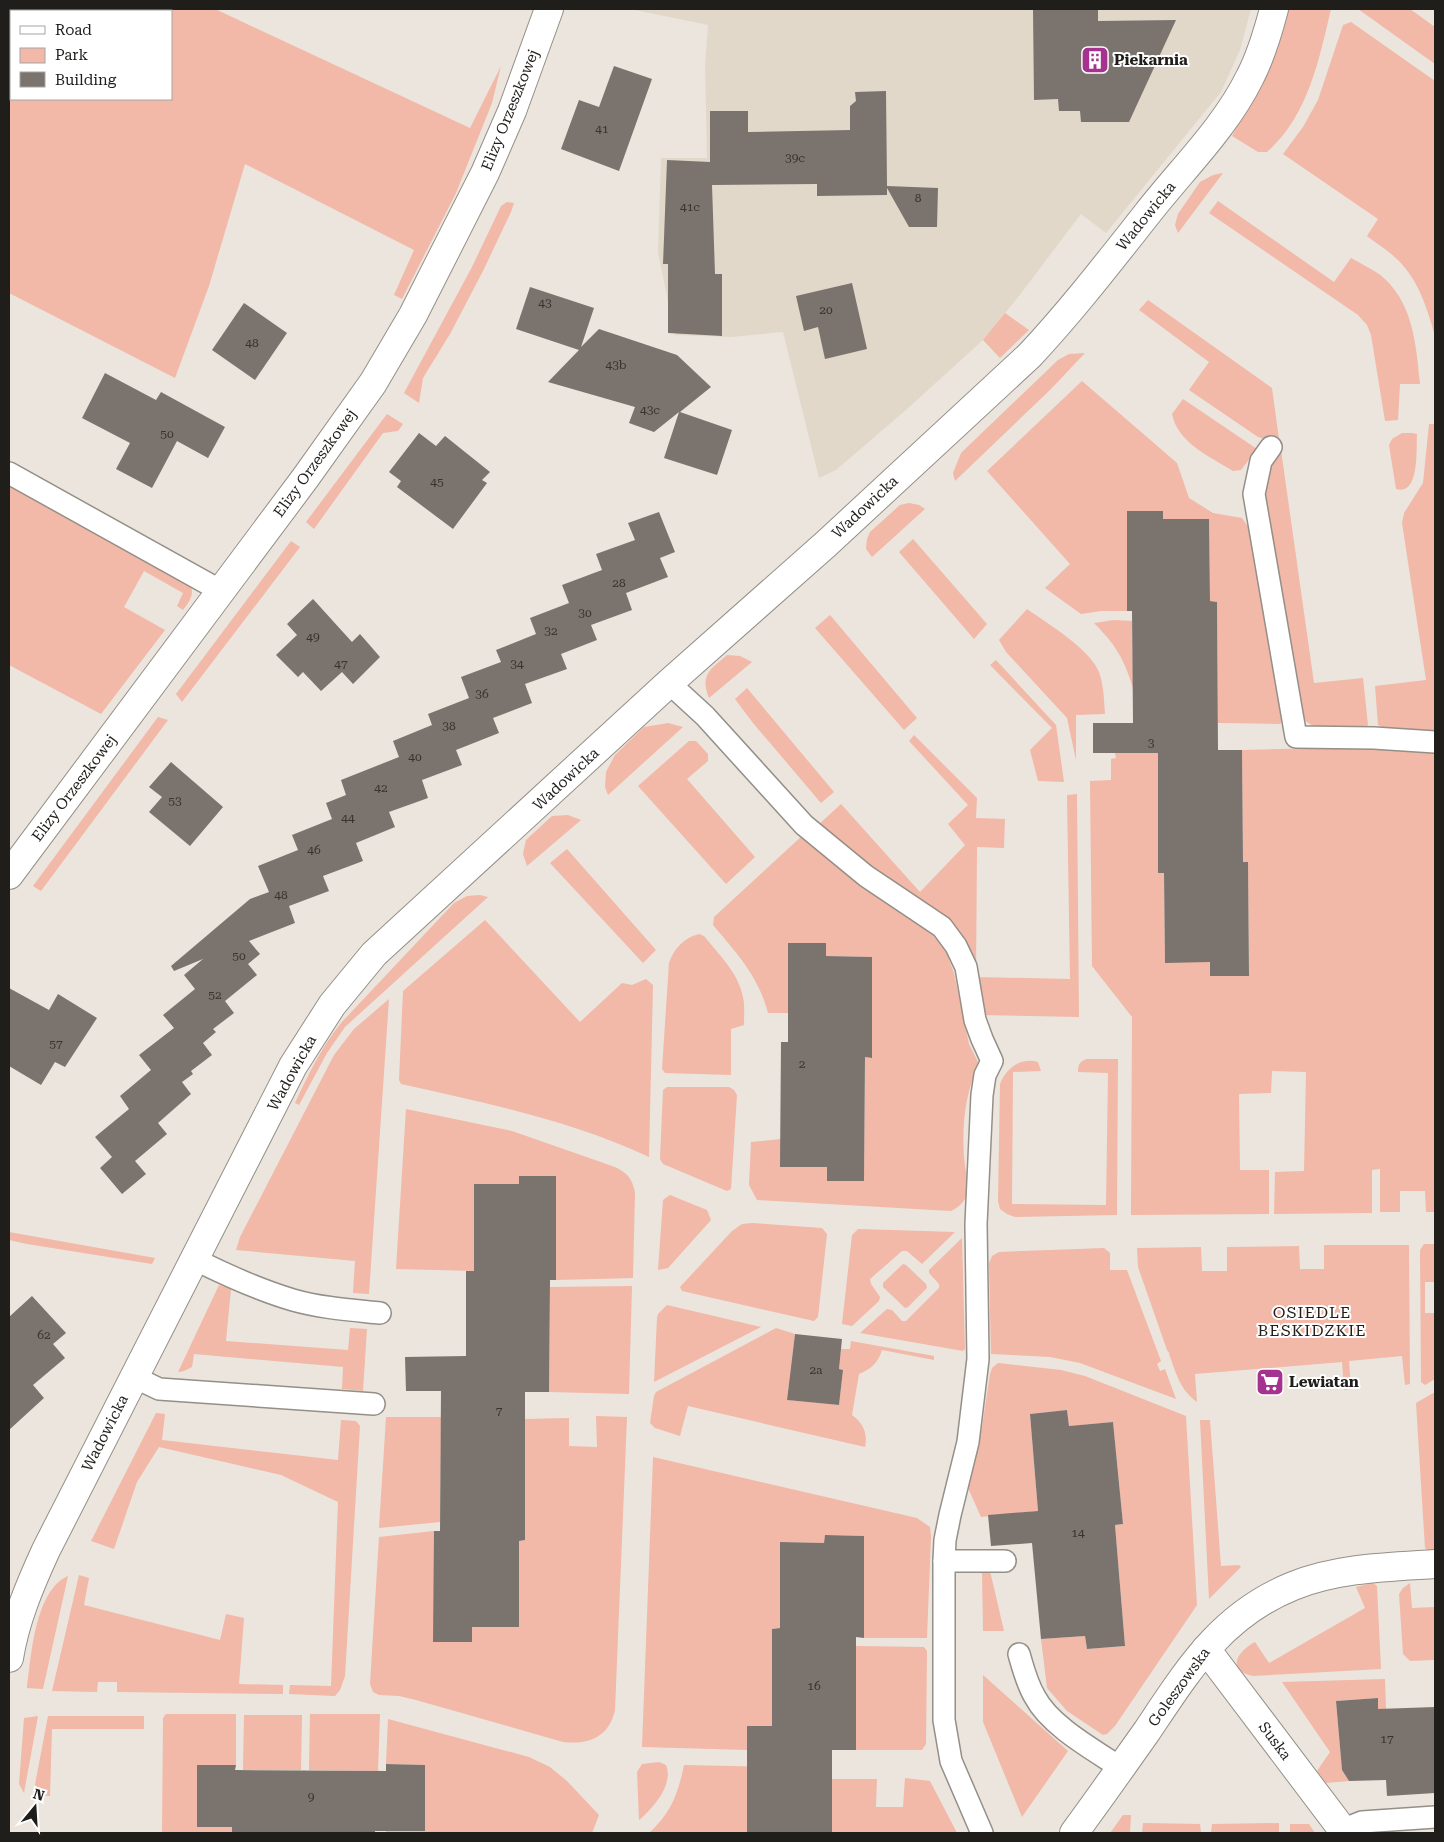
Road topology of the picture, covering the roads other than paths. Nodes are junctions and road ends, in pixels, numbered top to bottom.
1 (549, 9) edge
2 (1274, 9) edge
3 (1270, 447) dead end
4 (9, 473) edge
5 (221, 591) junction
6 (669, 683) junction
7 (1435, 742) edge
8 (9, 875) edge
9 (194, 1260) junction
10 (380, 1313) dead end
11 (134, 1377) junction
12 (374, 1404) dead end
13 (944, 1561) junction
14 (1005, 1561) dead end
15 (1435, 1564) edge
16 (1206, 1649) junction
17 (1018, 1654) dead end
18 (9, 1658) edge
19 (1121, 1768) junction
20 (1435, 1818) edge
21 (1344, 1831) edge
22 (982, 1833) edge
23 (1074, 1833) edge

1 - 5 street, Elizy Orzeszkowej
2 - 6 street, Wadowicka
3 - 7 lane
4 - 5 lane
5 - 8 street, Elizy Orzeszkowej
6 - 9 street, Wadowicka
6 - 13 lane
9 - 10 lane
9 - 11 street, Wadowicka
11 - 12 lane
11 - 18 street, Wadowicka
13 - 14 lane
13 - 22 lane
15 - 16 street, Goleszowska
16 - 19 street, Goleszowska
16 - 21 street, Suska
17 - 19 lane
19 - 23 street, Goleszowska
20 - 21 lane

